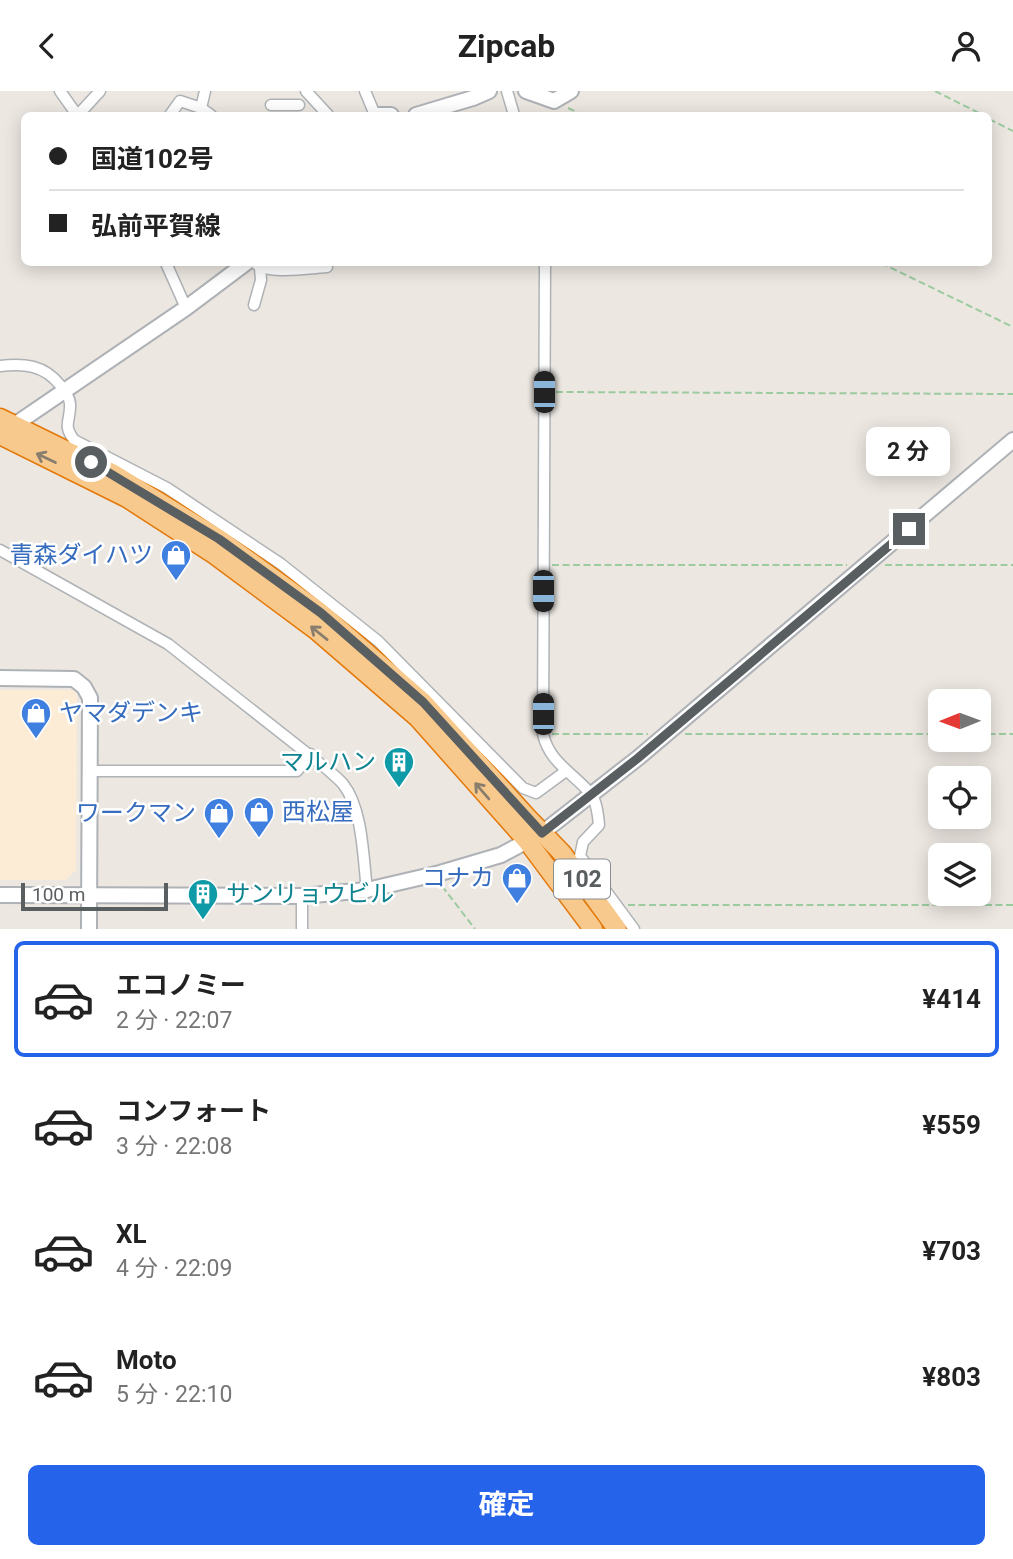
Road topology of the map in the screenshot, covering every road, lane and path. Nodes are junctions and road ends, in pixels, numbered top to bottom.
1 (60, 91) edge
2 (100, 91) edge
3 (205, 91) edge
4 (306, 91) edge
5 (365, 91) edge
6 (489, 91) edge
7 (507, 91) edge
8 (526, 91) edge
9 (571, 91) edge
10 (935, 91) edge
11 (554, 101) junction
12 (299, 104) dead end
13 (271, 105) dead end
14 (287, 105) junction
15 (201, 108) junction
16 (75, 112) edge
17 (80, 112) edge
18 (172, 112) edge
19 (207, 112) edge
20 (290, 112) edge
21 (325, 112) edge
22 (376, 112) edge
23 (426, 112) edge
24 (513, 112) edge
25 (577, 112) edge
26 (977, 112) edge
27 (992, 120) edge
28 (1013, 131) edge
29 (167, 266) edge
30 (251, 266) edge
31 (255, 266) edge
32 (259, 266) edge
33 (545, 266) edge
34 (887, 266) edge
35 (327, 267) dead end
36 (254, 305) dead end
37 (186, 308) junction
38 (1013, 327) edge
39 (0, 366) edge
40 (65, 391) junction
41 (544, 392) junction
42 (1013, 394) edge
43 (8, 421) edge
44 (0, 435) edge
45 (1013, 440) edge
46 (0, 550) edge
47 (543, 565) junction
48 (867, 565) junction
49 (1013, 565) edge
50 (0, 678) edge
51 (543, 734) junction
52 (665, 734) junction
53 (928, 734) edge
54 (991, 734) edge
55 (1013, 734) edge
56 (310, 754) junction
57 (89, 771) junction
58 (566, 771) junction
59 (592, 795) junction
60 (535, 838) junction
61 (442, 886) dead end
62 (367, 890) junction
63 (0, 895) edge
64 (89, 895) junction
65 (302, 896) junction
66 (617, 905) junction
67 (1013, 905) edge
68 (89, 929) edge
69 (302, 929) edge
70 (475, 929) edge
71 (593, 929) edge
72 (617, 929) edge
73 (634, 929) edge

1 - 16 street
2 - 17 street
3 - 15 street
4 - 21 street
5 - 22 street
6 - 23 street
7 - 24 street
8 - 11 street
9 - 11 street
10 - 26 path
11 - 25 path
12 - 14 street
13 - 14 street
14 - 20 street
15 - 18 street
15 - 19 street
27 - 28 path
29 - 37 street
30 - 37 street
31 - 36 street
32 - 35 street
33 - 41 street
34 - 38 path
37 - 40 street
39 - 40 street
40 - 43 street
40 - 58 street
41 - 42 path
41 - 47 street
43 - 44 street
43 - 60 highway, 102
60 -> 44 highway, 102
45 - 48 street
46 - 56 street
47 - 48 path
47 - 51 street
48 - 49 path
48 - 52 street
50 - 57 street
51 - 52 path
51 - 58 street
52 - 53 path
52 - 59 street
54 - 55 path
56 - 57 street
56 - 62 street
57 - 64 street
58 - 59 street
59 - 60 street
59 - 66 street
60 - 62 street
60 - 71 highway, 102
60 - 72 highway, 102
61 - 70 path
62 - 65 street
63 - 64 street
64 - 65 street
64 - 68 street
65 - 69 street
66 - 67 path
66 - 73 street

